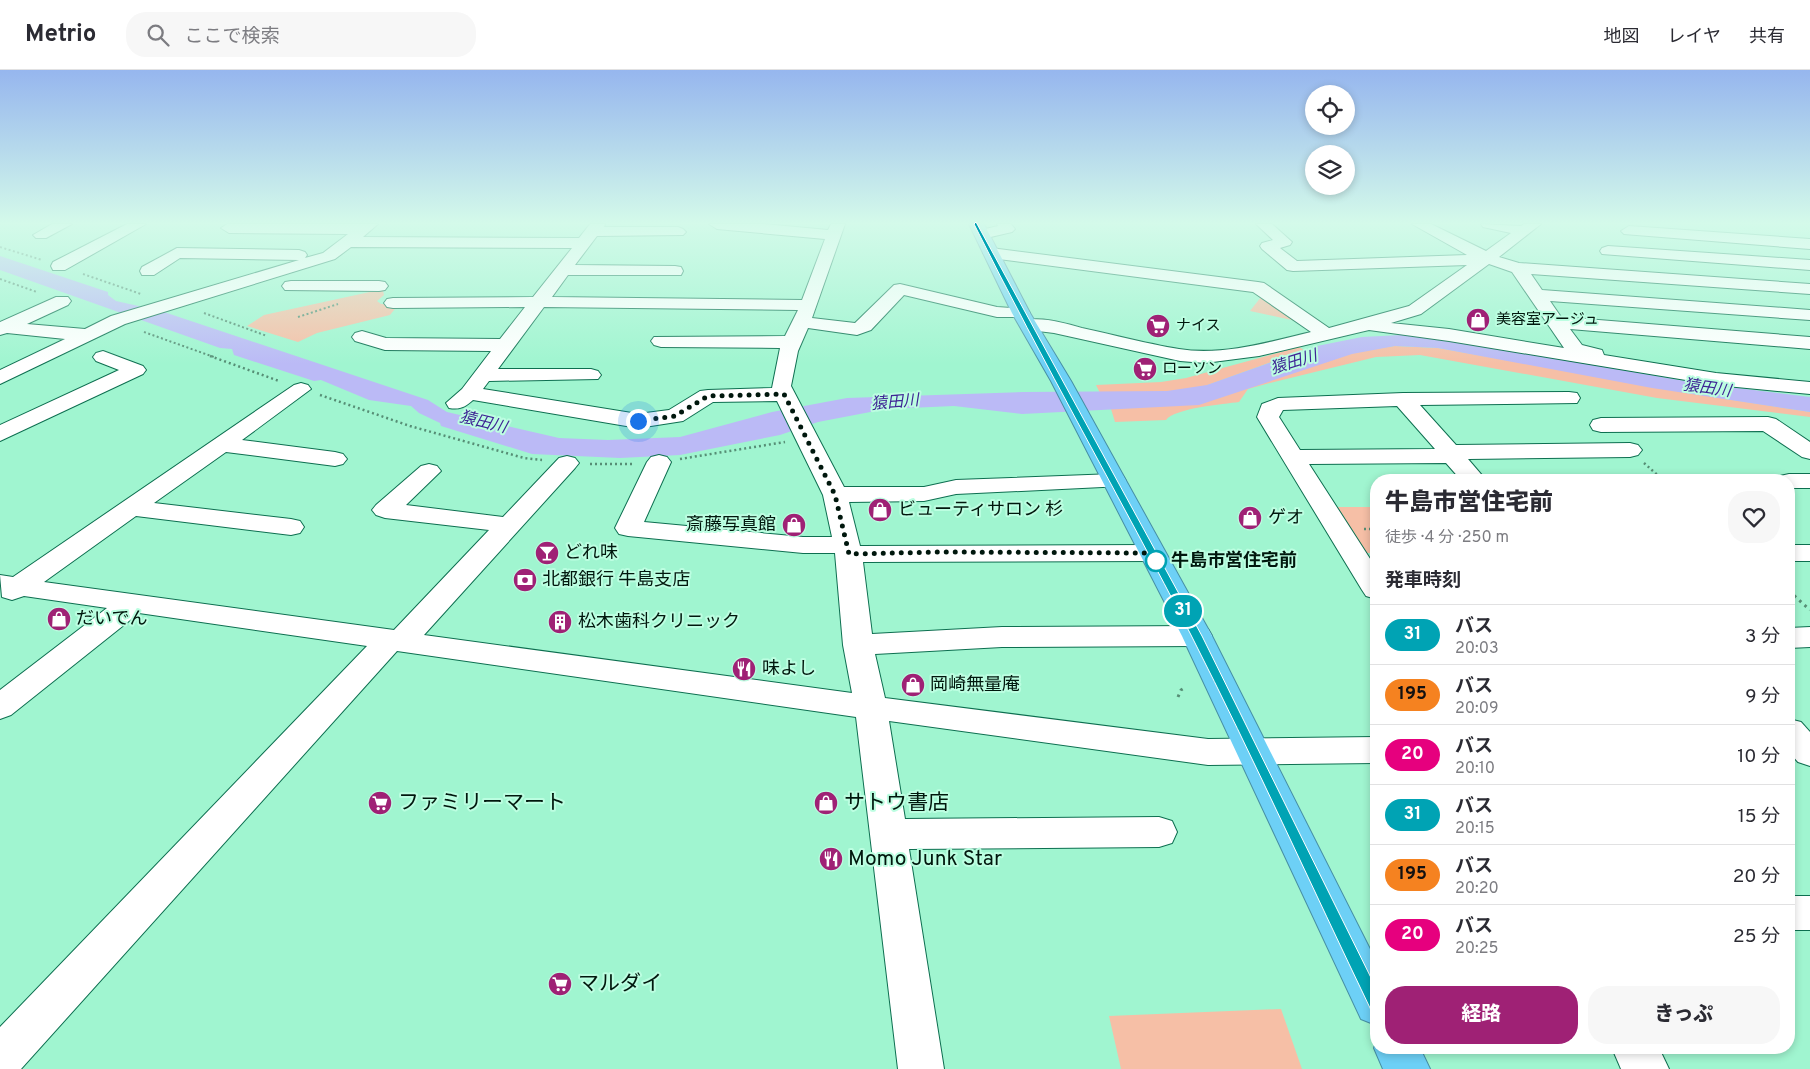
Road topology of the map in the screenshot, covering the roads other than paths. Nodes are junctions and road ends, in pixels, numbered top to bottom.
1 (564, 270) edge
2 (280, 271) edge
3 (310, 271) edge
4 (633, 271) edge
5 (675, 271) dead end
6 (821, 271) edge
7 (1000, 271) edge
8 (1134, 271) edge
9 (1471, 271) edge
10 (1520, 271) edge
11 (1554, 271) edge
12 (1588, 271) edge
13 (1586, 273) junction
14 (379, 286) dead end
15 (1810, 289) edge
16 (1537, 295) junction
17 (62, 301) road end
18 (539, 302) junction
19 (393, 303) dead end
20 (805, 314) junction
21 (1810, 315) edge
22 (1025, 319) junction
23 (1556, 322) junction
24 (1362, 326) junction
25 (2, 328) edge
26 (1327, 334) junction
27 (86, 335) junction
28 (362, 337) dead end
29 (661, 342) dead end
30 (792, 342) junction
31 (1810, 343) edge
32 (506, 344) junction
33 (103, 357) dead end
34 (483, 374) junction
35 (591, 375) dead end
36 (0, 378) edge
37 (1810, 382) edge
38 (1810, 388) edge
39 (301, 389) road end
40 (785, 397) junction
41 (1569, 398) dead end
42 (1403, 399) junction
43 (1601, 425) dead end
44 (0, 434) edge
45 (223, 445) junction
46 (1630, 450) dead end
47 (1810, 452) edge
48 (1452, 454) junction
49 (1293, 457) junction
50 (335, 459) dead end
51 (659, 462) road end
52 (567, 463) road end
53 (429, 471) dead end
54 (1469, 474) edge
55 (1114, 481) junction
56 (1795, 481) edge
57 (1810, 481) edge
58 (835, 495) junction
59 (132, 508) junction
60 (508, 525) junction
61 (291, 527) dead end
62 (848, 550) junction
63 (1152, 553) junction
64 (1795, 553) edge
65 (1810, 553) edge
66 (1370, 580) edge
67 (6, 590) edge
68 (133, 603) junction
69 (1197, 636) junction
70 (1795, 638) edge
71 (1810, 638) edge
72 (395, 642) junction
73 (858, 645) junction
74 (0, 706) edge
75 (871, 707) junction
76 (1252, 750) junction
77 (1370, 750) edge
78 (1159, 832) dead end
79 (887, 834) junction
80 (1795, 913) edge
81 (1810, 913) edge
82 (1370, 993) edge
83 (1399, 1054) edge
84 (1637, 1054) edge
85 (0, 1059) edge
86 (921, 1069) edge
87 (1407, 1069) edge
88 (1646, 1069) edge

1 - 18 street
2 - 27 street
3 - 14 street
4 - 5 street
6 - 20 street
7 - 22 highway
8 - 26 street
9 - 24 street
10 - 16 street
11 - 13 street
12 - 13 street
13 - 15 street
16 - 21 street
16 - 23 street
17 - 25 street
18 - 19 street
18 - 20 street
18 - 32 street
20 - 22 street
20 - 30 street
22 - 26 street
22 - 55 highway
23 - 31 street
23 - 37 street
24 - 26 street
24 - 38 street
25 - 27 street
27 - 36 street
28 - 32 street
29 - 30 street
30 - 40 street
32 - 34 street
33 - 44 street
34 - 35 street
34 - 40 street
39 - 45 street
40 - 58 street
41 - 42 street
42 - 48 street
42 - 49 street
43 - 47 street
45 - 50 street
45 - 59 street
46 - 48 street
48 - 49 street
48 - 54 street
49 - 66 street
51 - 62 street
52 - 60 street
53 - 60 street
55 - 58 street
55 - 63 highway
56 - 57 street
58 - 62 street
59 - 61 street
59 - 67 street
60 - 72 street
62 - 63 street
62 - 73 street
63 - 69 highway
64 - 65 street
67 - 68 street
68 - 72 street
68 - 74 street
69 - 73 street
69 - 76 highway
70 - 71 street
72 - 75 street
72 - 85 street
73 - 75 street
75 - 76 street
75 - 79 street
76 - 77 street
76 - 82 highway
78 - 79 street
79 - 86 street
80 - 81 street
83 - 87 highway
84 - 88 street

